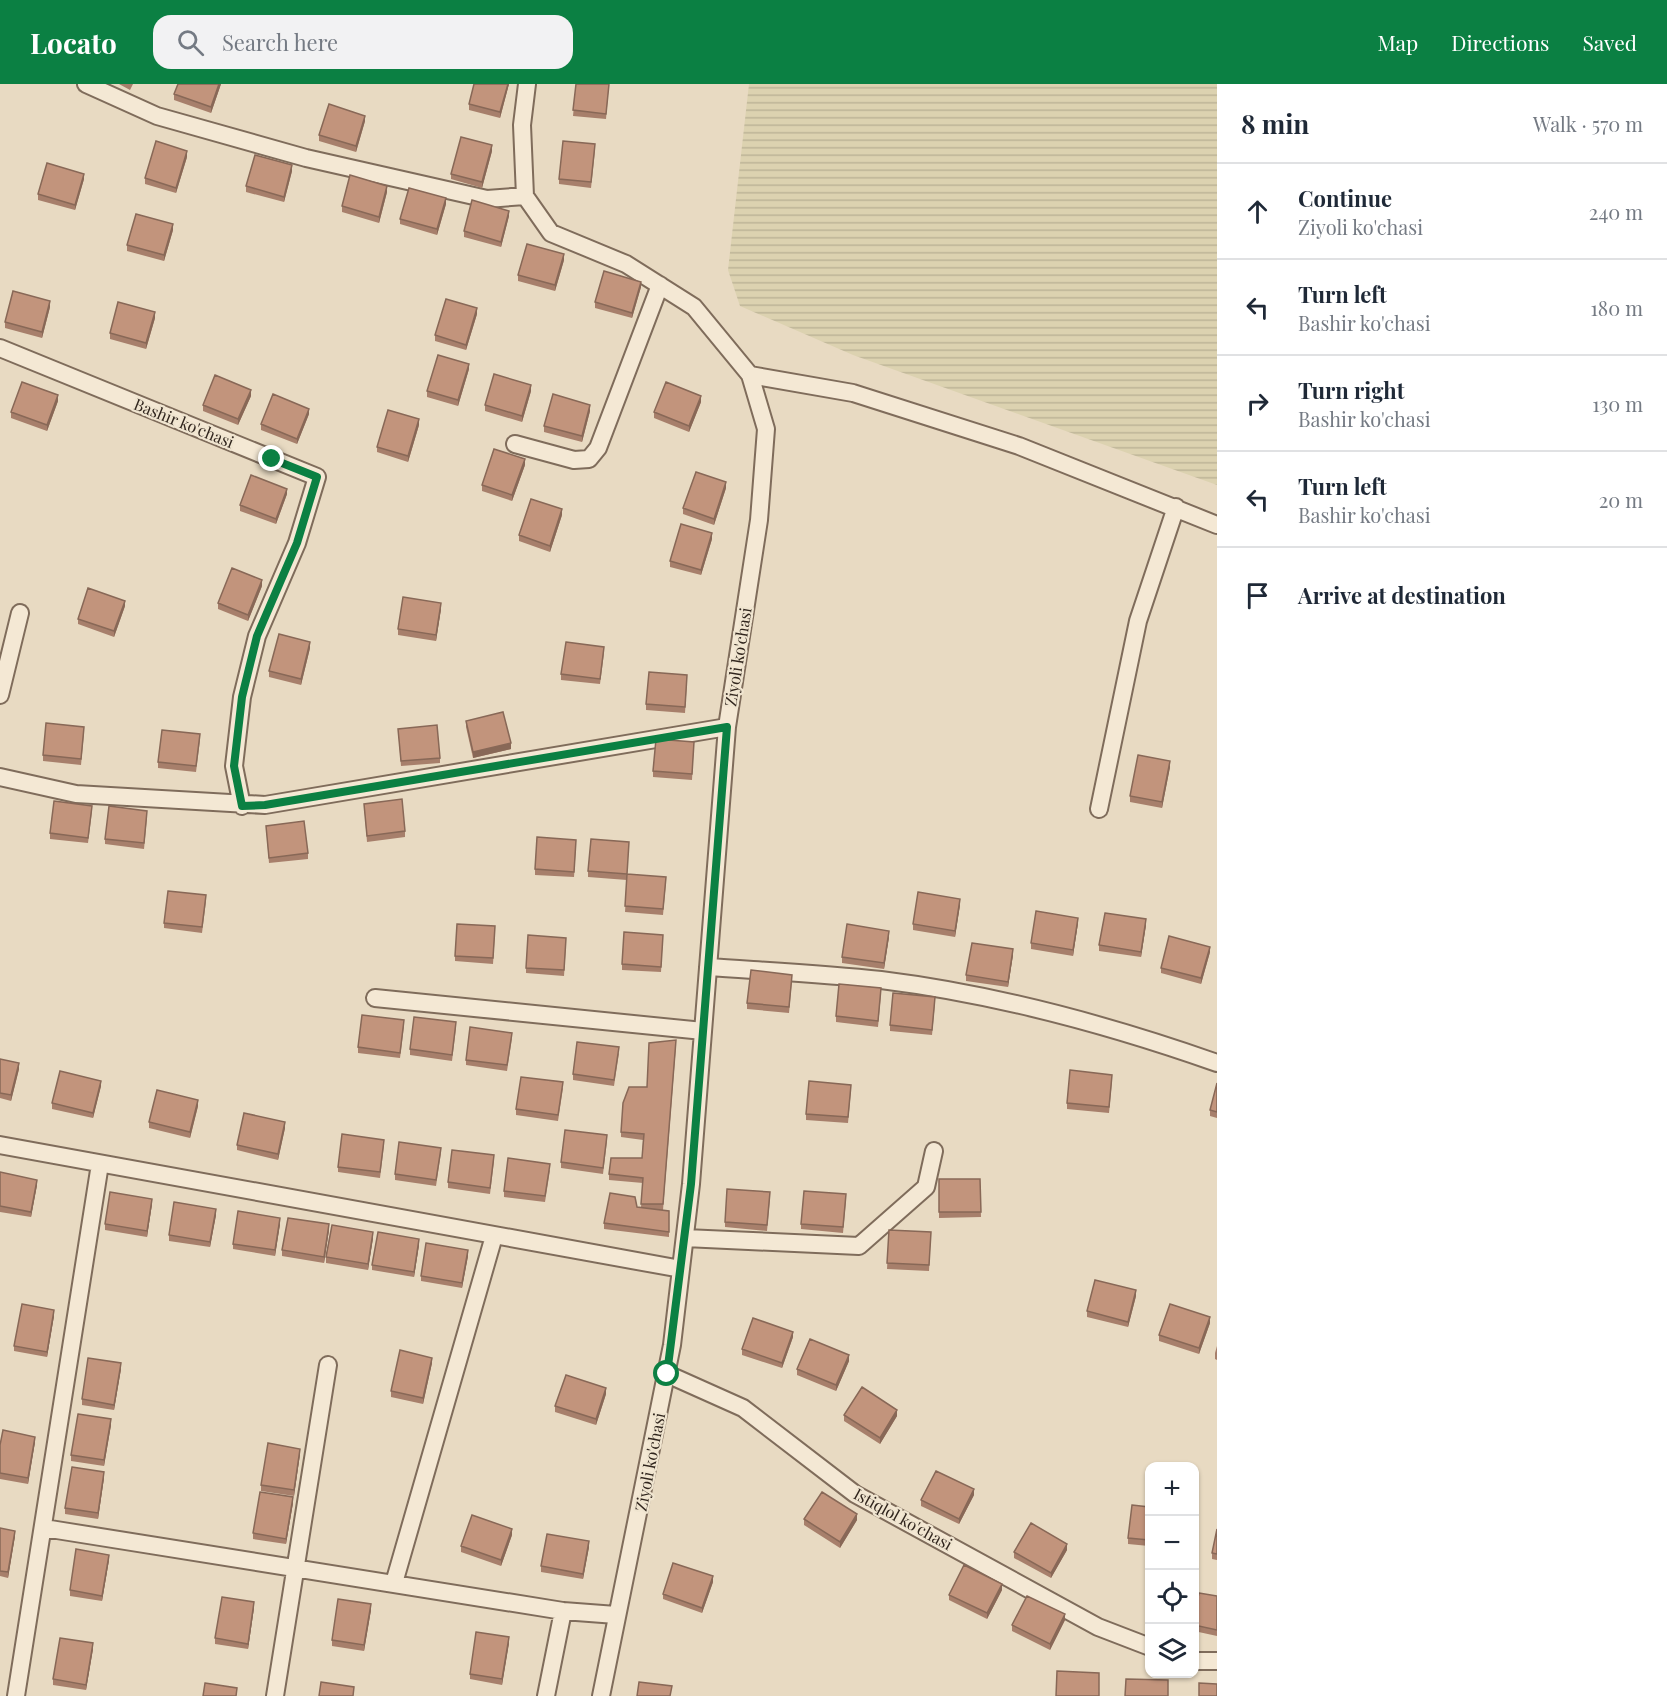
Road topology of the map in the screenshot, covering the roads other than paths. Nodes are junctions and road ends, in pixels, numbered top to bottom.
1 (86, 84) edge
2 (527, 84) edge
3 (525, 196) junction
4 (660, 285) junction
5 (0, 348) edge
6 (750, 375) junction
7 (515, 444) dead end
8 (1176, 507) junction
9 (1217, 525) edge
10 (20, 613) dead end
11 (0, 695) edge
12 (727, 727) junction
13 (0, 777) edge
14 (242, 806) junction
15 (1100, 809) dead end
16 (708, 967) junction
17 (375, 998) dead end
18 (703, 1031) junction
19 (1217, 1063) edge
20 (0, 1145) edge
21 (934, 1151) dead end
22 (100, 1164) junction
23 (494, 1236) junction
24 (685, 1238) junction
25 (681, 1269) junction
26 (328, 1365) dead end
27 (667, 1374) junction
28 (44, 1528) junction
29 (294, 1567) junction
30 (394, 1583) junction
31 (563, 1611) junction
32 (616, 1615) junction
33 (1145, 1645) edge
34 (1199, 1661) edge
35 (1217, 1662) edge
36 (16, 1696) edge
37 (275, 1696) edge
38 (546, 1696) edge
39 (601, 1696) edge

1 - 3 street
2 - 3 street
3 - 4 street, Ziyoli ko'chasi
4 - 6 street, Ziyoli ko'chasi
4 - 7 street
5 - 14 street, Bashir ko'chasi
6 - 8 street
6 - 12 street, Ziyoli ko'chasi
8 - 9 street
8 - 15 street
10 - 11 street
12 - 14 street
12 - 16 street, Ziyoli ko'chasi
13 - 14 street
16 - 18 street, Ziyoli ko'chasi
16 - 19 street
17 - 18 street
18 - 24 street, Ziyoli ko'chasi
20 - 22 street
21 - 24 street
22 - 23 street
22 - 28 street
23 - 25 street
23 - 30 street
24 - 25 street, Ziyoli ko'chasi
25 - 27 street, Ziyoli ko'chasi
26 - 29 street
27 - 32 street, Ziyoli ko'chasi
27 - 33 street, Istiqlol ko'chasi
28 - 29 street
28 - 36 street
29 - 30 street
29 - 37 street
30 - 31 street
31 - 32 street
31 - 38 street
32 - 39 street, Ziyoli ko'chasi
34 - 35 street

